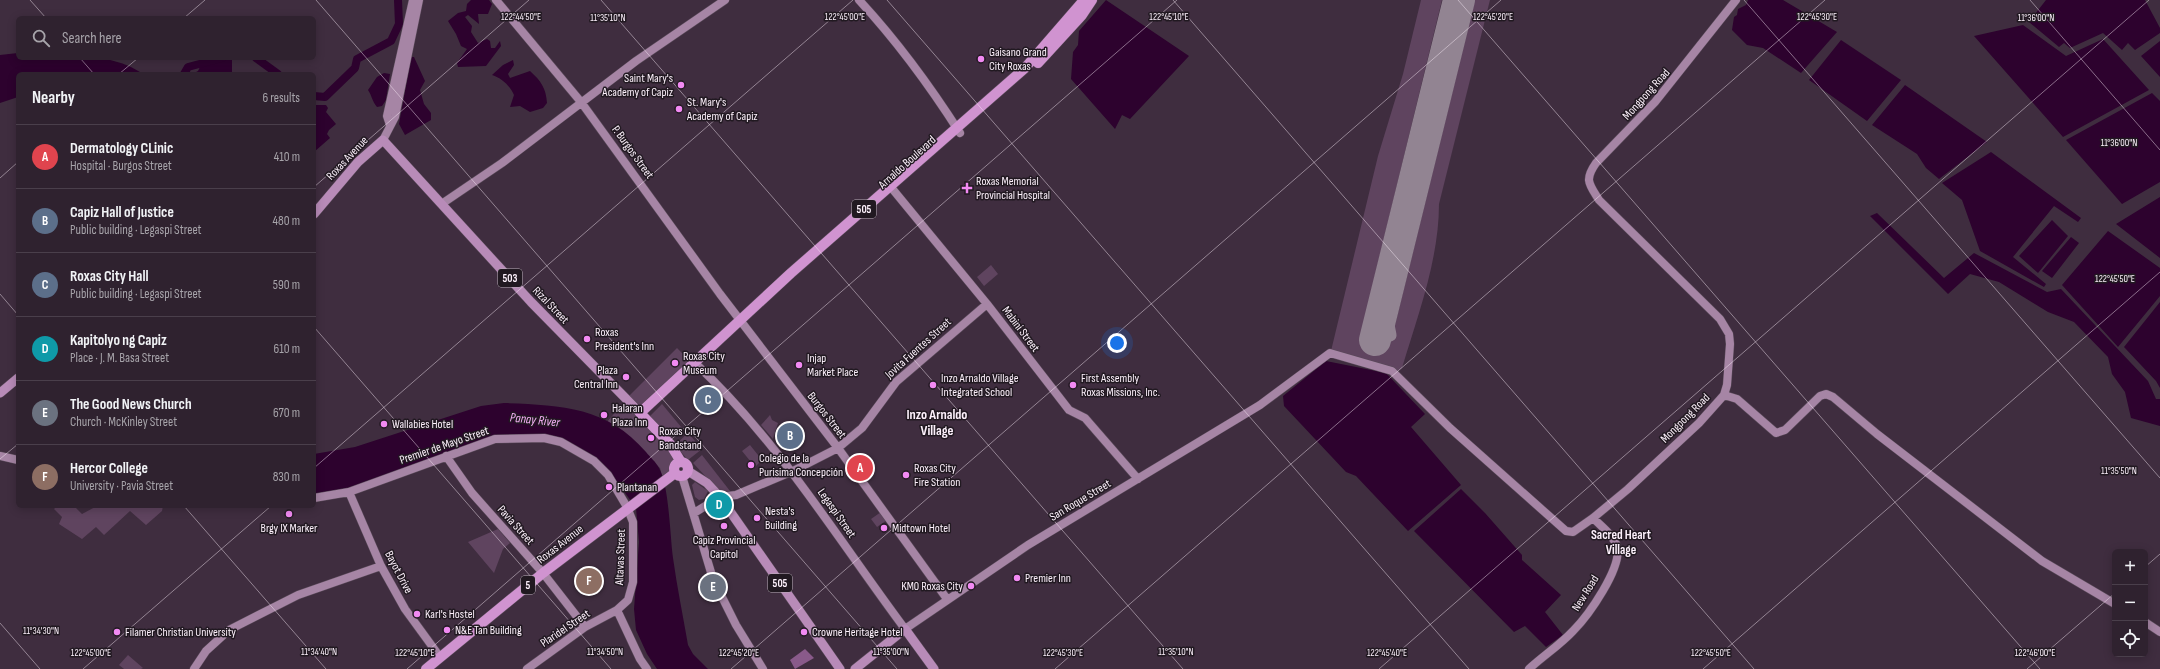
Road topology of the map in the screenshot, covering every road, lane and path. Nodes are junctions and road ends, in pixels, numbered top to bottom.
1 (414, 0) edge
2 (420, 0) edge
3 (496, 0) edge
4 (725, 0) edge
5 (859, 0) edge
6 (1084, 0) edge
7 (1092, 0) edge
8 (1736, 0) edge
9 (581, 102) junction
10 (390, 125) junction
11 (958, 130) junction
12 (383, 140) junction
13 (892, 189) junction
14 (443, 203) junction
15 (316, 212) edge
16 (986, 304) junction
17 (741, 323) junction
18 (1322, 357) joint
19 (696, 364) junction
20 (16, 380) edge
21 (0, 393) edge
22 (1724, 395) junction
23 (642, 416) junction
24 (838, 448) junction
25 (0, 456) edge
26 (446, 456) junction
27 (16, 460) edge
28 (793, 471) junction
29 (682, 473) junction
30 (1138, 479) junction
31 (349, 492) junction
32 (720, 497) junction
33 (316, 498) edge
34 (630, 506) junction
35 (694, 512) junction
36 (1593, 518) junction
37 (381, 566) junction
38 (543, 573) junction
39 (946, 599) junction
40 (2112, 602) edge
41 (617, 610) junction
42 (2148, 624) edge
43 (585, 626) junction
44 (905, 629) junction
45 (2160, 632) edge
46 (440, 657) junction
47 (194, 669) edge
48 (426, 669) edge
49 (527, 669) edge
50 (647, 669) edge
51 (763, 669) edge
52 (840, 669) edge
53 (855, 669) edge
54 (934, 669) edge
55 (1529, 669) edge

1 - 10 street
2 - 10 street
3 - 9 street, P. Burgos Street
4 - 9 street
5 - 11 street
6 - 11 highway, Arnaldo Boulevard / 505
7 - 11 highway, Arnaldo Boulevard / 505
8 - 22 street, Mongpong Road
9 - 14 street
9 - 17 street, P. Burgos Street
10 - 12 street
11 - 13 highway, Arnaldo Boulevard / 505
12 - 14 main road, Rizal Street / 503
12 - 15 main road, Roxas Avenue
13 - 16 street, Mabini Street
13 - 17 highway, Arnaldo Boulevard / 505
14 - 23 main road, Rizal Street / 503
16 - 24 street, Jovita Fuentes Street
16 - 30 street, Mabini Street
17 - 19 highway, Arnaldo Boulevard / 505
17 - 24 street, Burgos Street
18 - 30 street, San Roque Street
18 - 36 street, Mongpong Road
19 - 23 highway, Arnaldo Boulevard / 505
19 - 28 street, Legaspi Street
20 - 21 main road
22 - 36 street, Mongpong Road
22 - 40 street
23 - 29 highway
24 - 28 street, Jovita Fuentes Street
24 - 39 street, Burgos Street
25 - 27 street
26 - 31 street, Premier de Mayo Street
26 - 34 street, Premier de Mayo Street
26 - 38 street, Pavia Street
28 - 32 street, Jovita Fuentes Street
28 - 44 street, Legaspi Street
29 - 32 main road, 505
29 - 34 highway, Roxas Avenue / 5
29 - 35 street
30 - 39 street, San Roque Street
31 - 33 street, Premier de Mayo Street
31 - 37 street, Bayot Drive
32 - 35 street, Jovita Fuentes Street
32 - 52 main road, 505
34 - 38 highway, Roxas Avenue / 5
34 - 41 street, Altavas Street
35 - 51 street
36 - 55 street, New Road
37 - 46 street, Bayot Drive
37 - 47 street
38 - 43 street, Pavia Street
38 - 46 highway, Roxas Avenue / 5
39 - 44 street, San Roque Street
41 - 43 street, Plaridel Street
41 - 50 street
42 - 45 street
43 - 49 street, Plaridel Street
44 - 53 main road, San Roque Street
44 - 54 main road, Legaspi Street
46 - 48 highway, Roxas Avenue / 5

